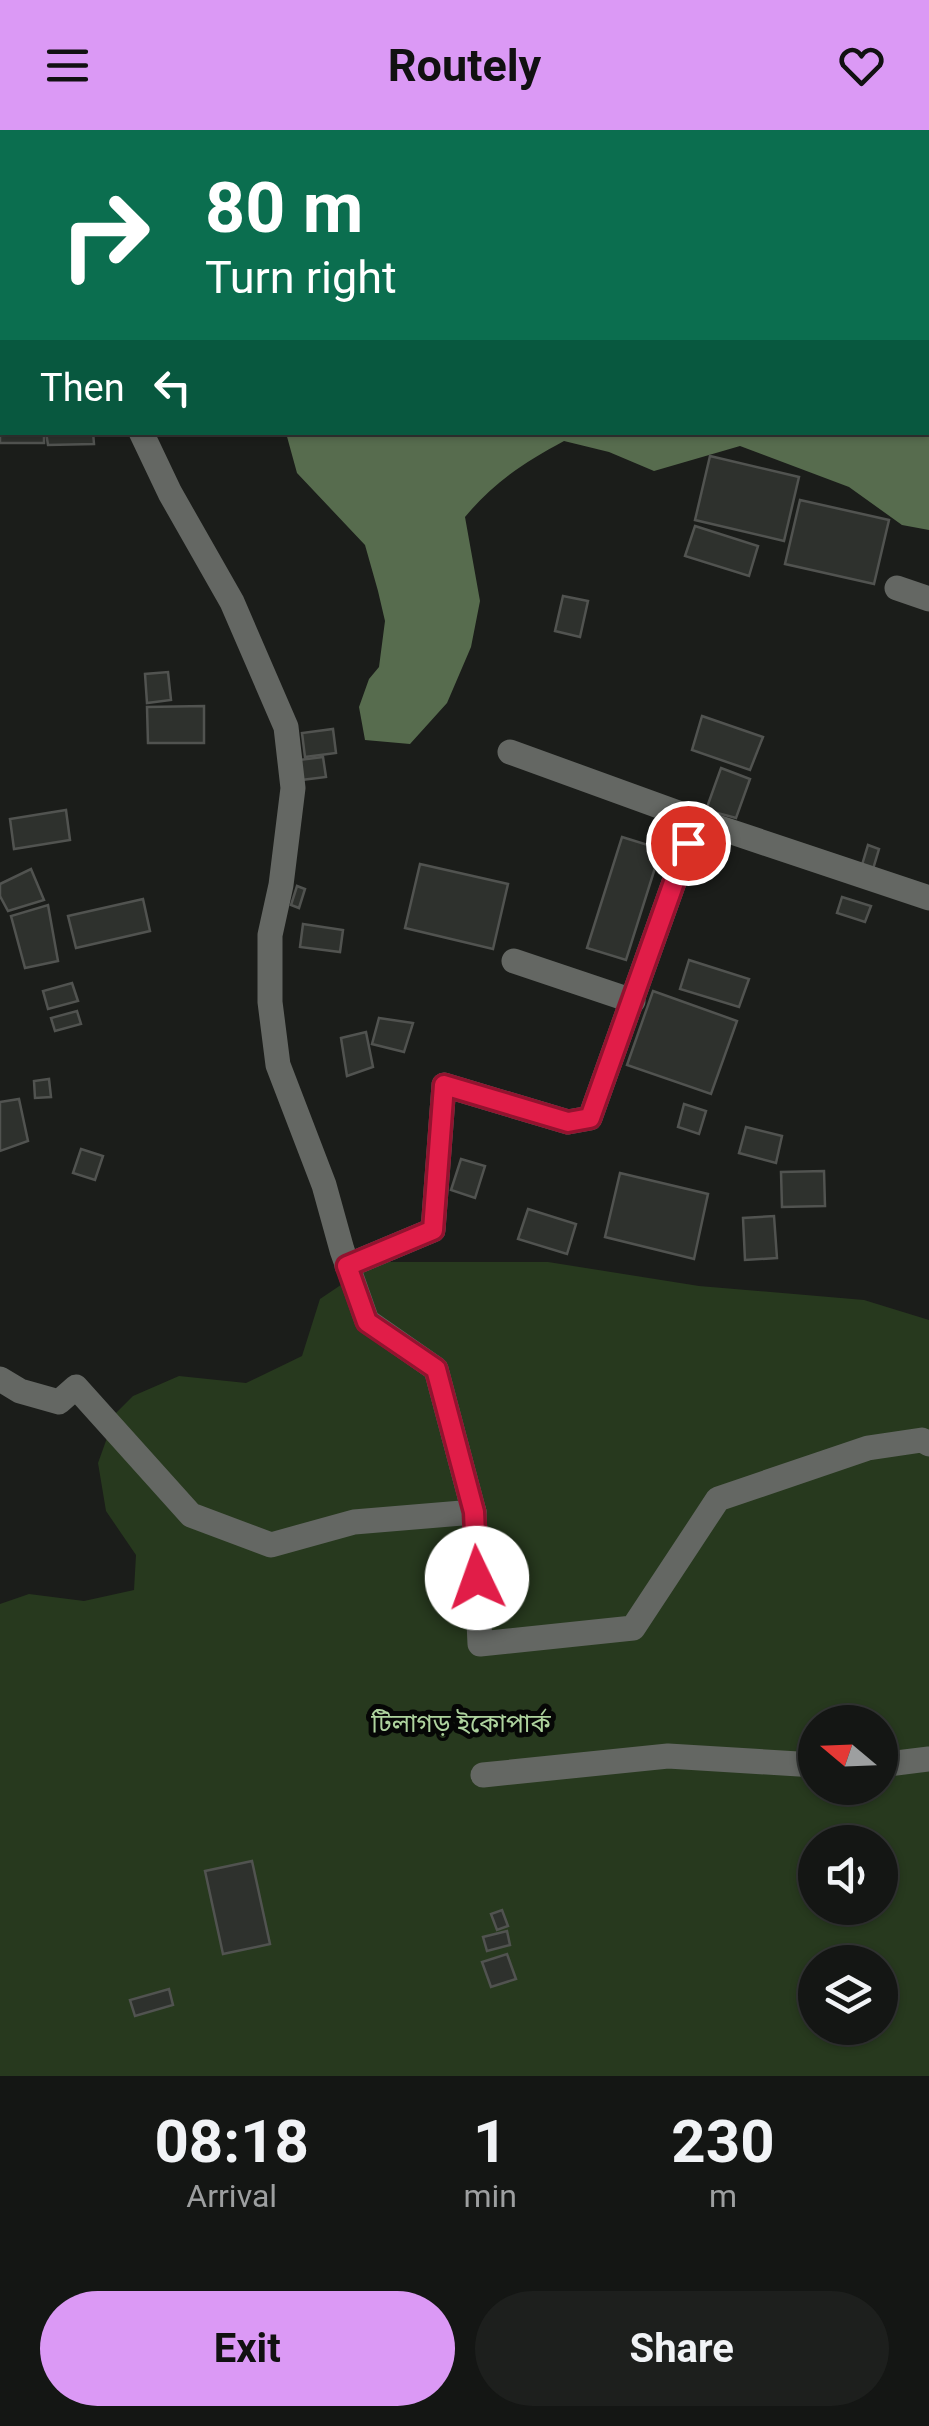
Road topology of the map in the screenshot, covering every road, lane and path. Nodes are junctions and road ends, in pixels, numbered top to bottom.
1 (142, 435) edge
2 (897, 588) dead end
3 (929, 599) edge
4 (510, 752) dead end
5 (714, 826) junction
6 (929, 898) edge
7 (514, 961) dead end
8 (633, 1001) junction
9 (347, 1266) junction
10 (0, 1379) edge
11 (929, 1444) edge
12 (474, 1512) junction
13 (929, 1759) edge
14 (898, 1763) edge
15 (798, 1764) edge
16 (483, 1775) dead end

1 - 9 street
2 - 3 street
4 - 5 street
5 - 6 street
5 - 8 street
7 - 8 street
8 - 9 street
9 - 12 street
10 - 12 street
11 - 12 street
13 - 14 street
15 - 16 street

